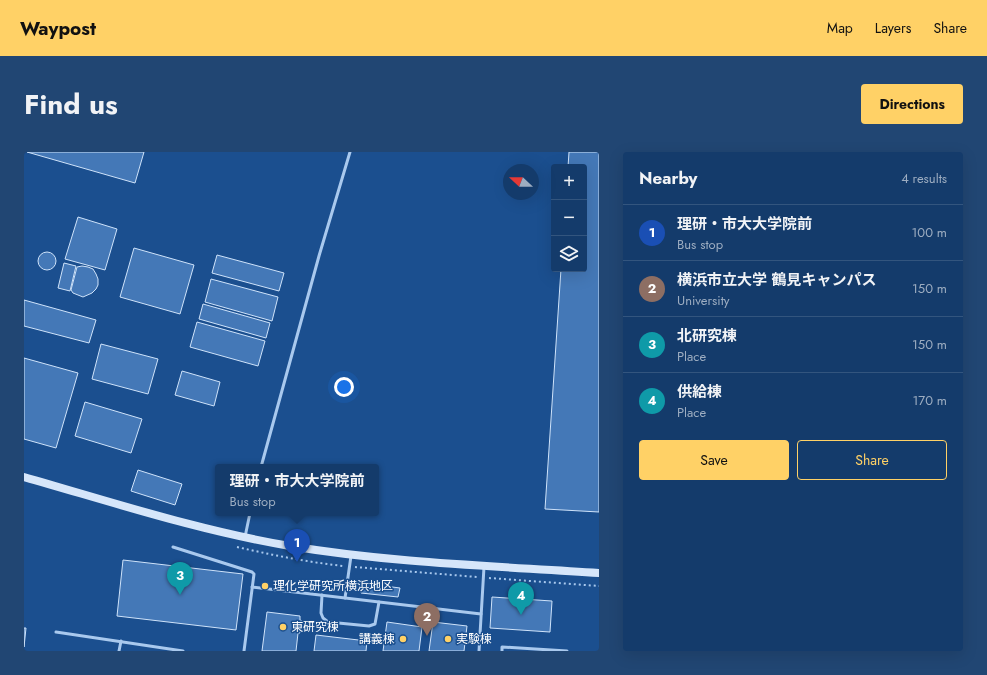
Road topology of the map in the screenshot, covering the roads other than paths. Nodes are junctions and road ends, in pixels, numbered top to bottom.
1 (350, 152) edge
2 (262, 464) edge
3 (24, 477) edge
4 (249, 516) edge
5 (245, 537) junction
6 (173, 547) dead end
7 (351, 554) junction
8 (484, 565) junction
9 (599, 572) edge
10 (252, 587) junction
11 (322, 595) junction
12 (345, 598) junction
13 (379, 602) junction
14 (481, 614) junction
15 (56, 632) dead end
16 (120, 641) junction
17 (119, 651) edge
18 (183, 651) edge
19 (244, 651) edge
20 (479, 651) edge
21 (502, 651) edge
22 (566, 651) edge

1 - 2 lane
3 - 5 street
4 - 5 lane
5 - 7 street
6 - 10 lane
7 - 8 street
7 - 12 lane
8 - 9 street
8 - 14 lane
10 - 11 lane
10 - 19 lane
11 - 12 lane
11 - 13 lane
12 - 13 lane
13 - 14 lane
14 - 20 lane
15 - 16 lane
16 - 17 lane
16 - 18 lane
21 - 22 lane

